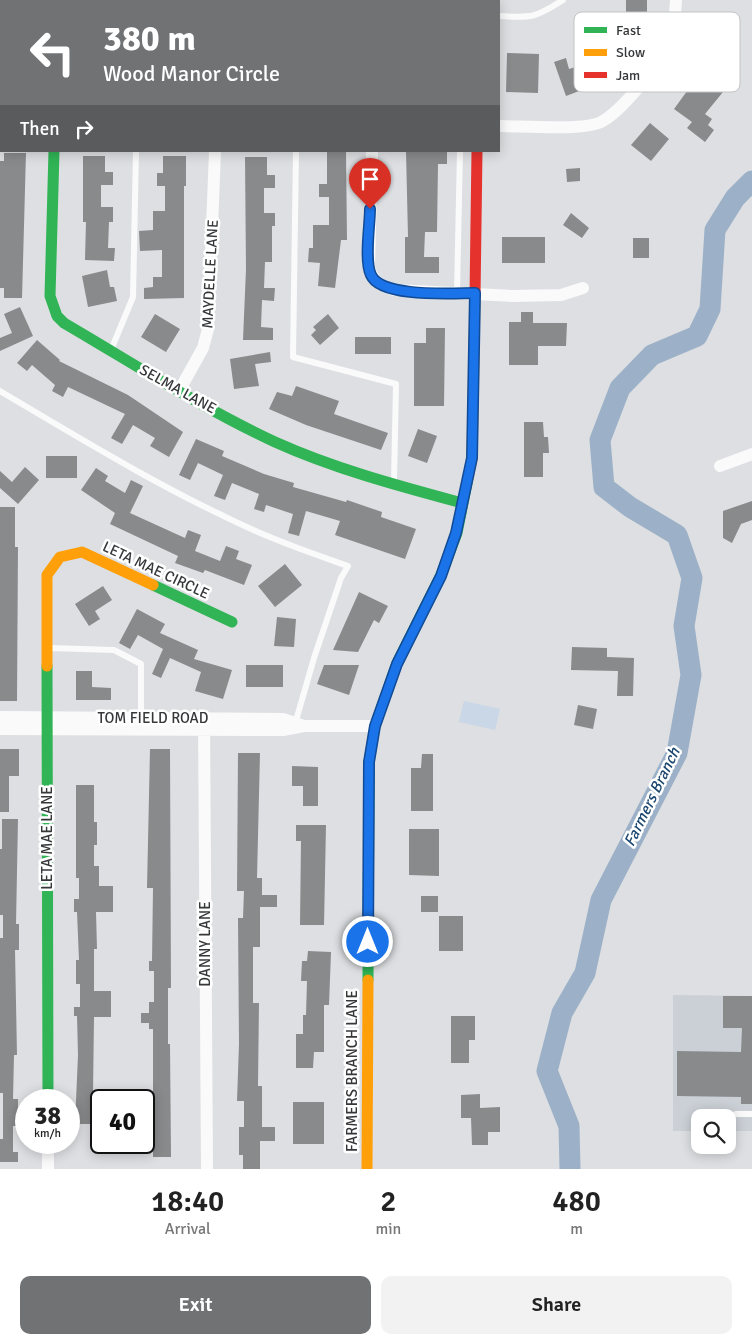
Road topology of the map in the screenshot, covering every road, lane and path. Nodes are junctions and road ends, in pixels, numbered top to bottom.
1 (562, 0) edge
2 (500, 16) edge
3 (633, 92) edge
4 (500, 126) edge
5 (54, 152) edge
6 (136, 152) edge
7 (215, 152) edge
8 (296, 152) edge
9 (372, 152) edge
10 (460, 152) edge
11 (476, 152) edge
12 (583, 288) dead end
13 (457, 293) junction
14 (475, 293) junction
15 (111, 351) junction
16 (0, 391) edge
17 (179, 391) junction
18 (752, 454) edge
19 (720, 466) dead end
20 (394, 485) junction
21 (462, 503) junction
22 (46, 575) joint
23 (232, 622) dead end
24 (47, 648) junction
25 (0, 717) edge
26 (47, 723) junction
27 (141, 724) junction
28 (204, 724) junction
29 (298, 725) junction
30 (375, 726) junction
31 (0, 729) edge
32 (48, 1089) edge
33 (736, 1114) dead end
34 (752, 1114) edge
35 (48, 1154) edge
36 (48, 1169) edge
37 (207, 1169) edge
38 (367, 1169) edge

1 - 2 lane
3 - 4 street
5 - 15 street, SELMA LANE
6 - 15 lane
7 - 17 street, MAYDELLE LANE
8 - 20 lane
9 - 13 street
10 - 13 lane
11 - 14 street, FARMERS BRANCH LANE
12 - 14 street
13 - 14 street
14 - 21 street, FARMERS BRANCH LANE
15 - 17 street, SELMA LANE
16 - 29 lane
17 - 20 street, SELMA LANE
18 - 19 street
20 - 21 street, SELMA LANE
21 - 30 street, FARMERS BRANCH LANE
22 - 23 street, LETA MAE CIRCLE
22 - 24 street, LETA MAE LANE
24 - 26 street, LETA MAE LANE
24 - 27 lane
25 - 26 street, TOM FIELD ROAD
26 - 27 street, TOM FIELD ROAD
26 - 31 street, TOM FIELD ROAD
26 - 32 street, LETA MAE LANE
27 - 28 street, TOM FIELD ROAD
28 - 29 street, TOM FIELD ROAD
28 - 37 street, DANNY LANE
29 - 30 street, TOM FIELD ROAD
30 - 38 street, FARMERS BRANCH LANE
33 - 34 lane
35 - 36 street

